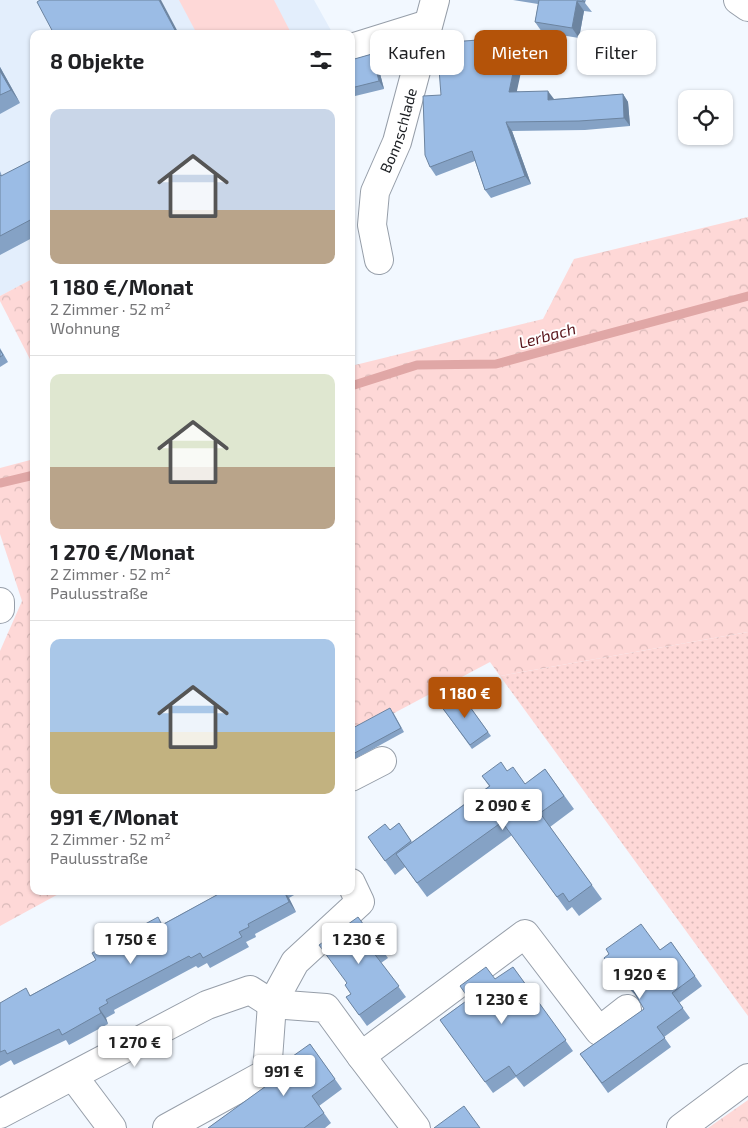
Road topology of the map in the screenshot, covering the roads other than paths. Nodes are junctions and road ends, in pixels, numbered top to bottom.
1 (738, 0) edge
2 (748, 7) edge
3 (431, 12) edge
4 (355, 46) edge
5 (379, 260) dead end
6 (0, 602) edge
7 (0, 609) edge
8 (382, 761) dead end
9 (355, 775) edge
10 (355, 891) edge
11 (272, 1004) junction
12 (627, 1009) dead end
13 (361, 1056) junction
14 (73, 1076) junction
15 (748, 1078) edge
16 (3, 1115) edge
17 (112, 1128) edge
18 (167, 1128) edge
19 (416, 1128) edge
20 (681, 1128) edge

1 - 2 street
3 - 4 street
3 - 5 street, Bonnschlade
6 - 7 street
8 - 9 street
10 - 11 street
11 - 13 street
11 - 14 street
11 - 18 street
12 - 13 street
13 - 19 street
14 - 16 street
14 - 17 street
15 - 20 street

